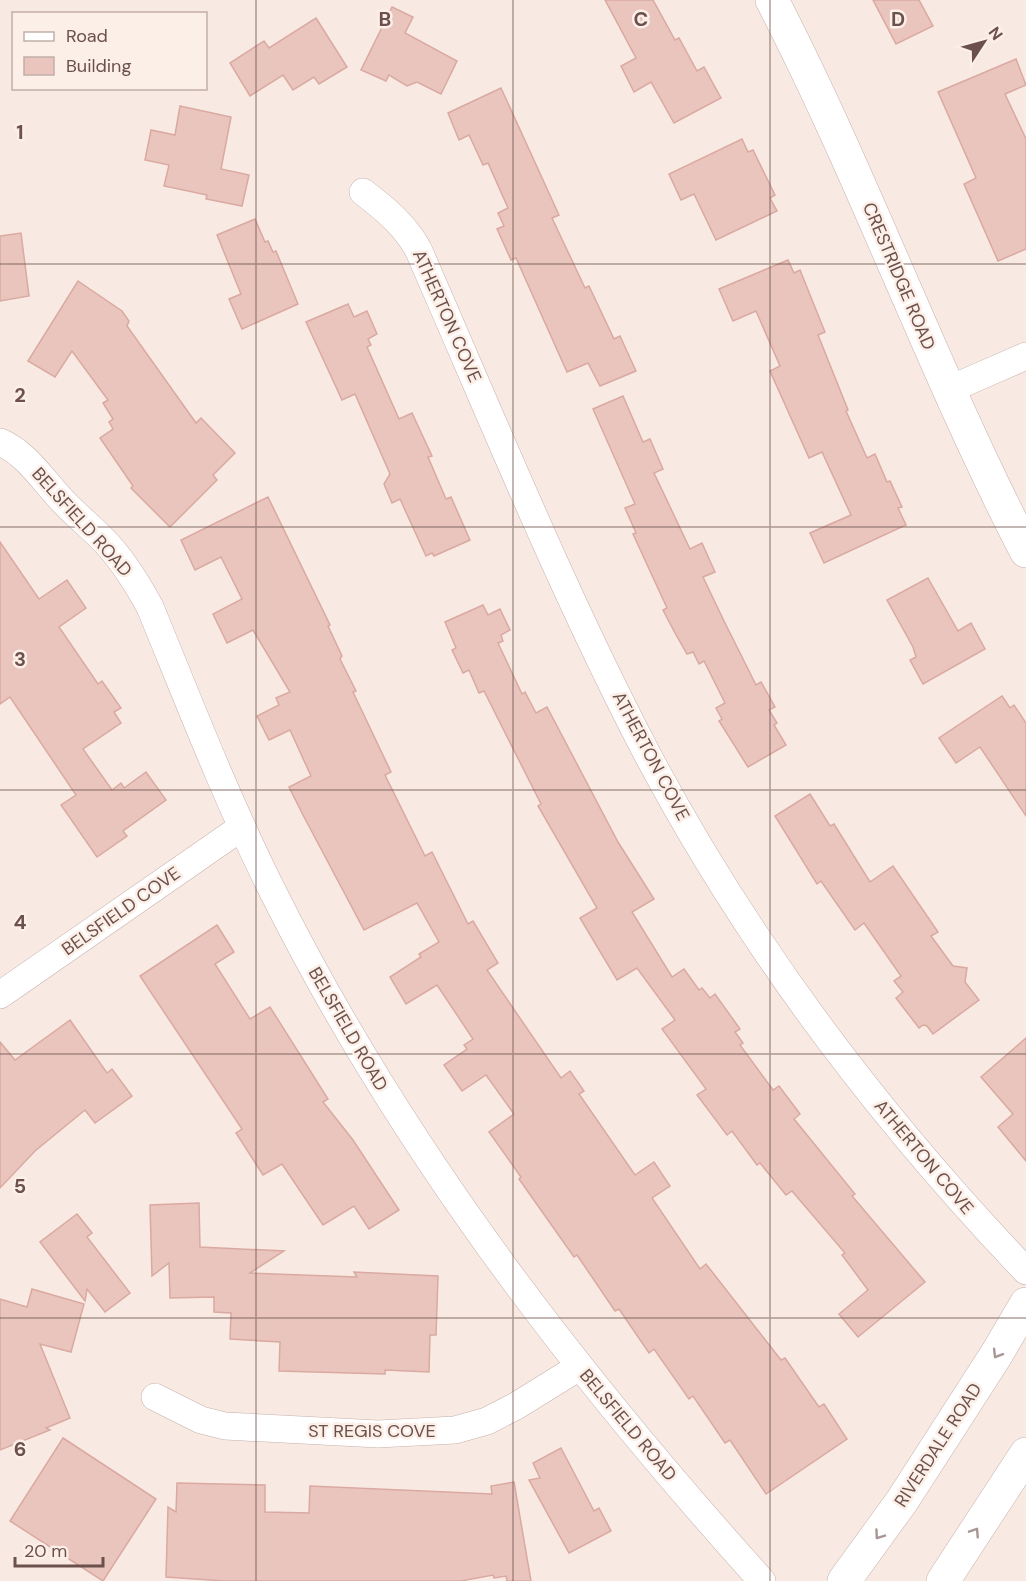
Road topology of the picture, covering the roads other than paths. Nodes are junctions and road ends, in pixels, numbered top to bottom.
1 (772, 0) edge
2 (363, 192) dead end
3 (1026, 356) edge
4 (948, 390) junction
5 (0, 442) edge
6 (1026, 551) edge
7 (242, 827) junction
8 (0, 995) edge
9 (1026, 1271) edge
10 (1026, 1304) edge
11 (579, 1367) junction
12 (155, 1397) dead end
13 (1026, 1454) edge
14 (762, 1581) edge
15 (844, 1581) edge
16 (943, 1581) edge

1 - 4 street, CRESTRIDGE ROAD
2 - 9 street, ATHERTON COVE
3 - 4 street
4 - 6 street, CRESTRIDGE ROAD
5 - 7 street, BELSFIELD ROAD
7 - 8 street, BELSFIELD COVE
7 - 11 street, BELSFIELD ROAD
10 -> 15 street, RIVERDALE ROAD
11 - 12 street, ST REGIS COVE
11 - 14 street, BELSFIELD ROAD
16 -> 13 street

